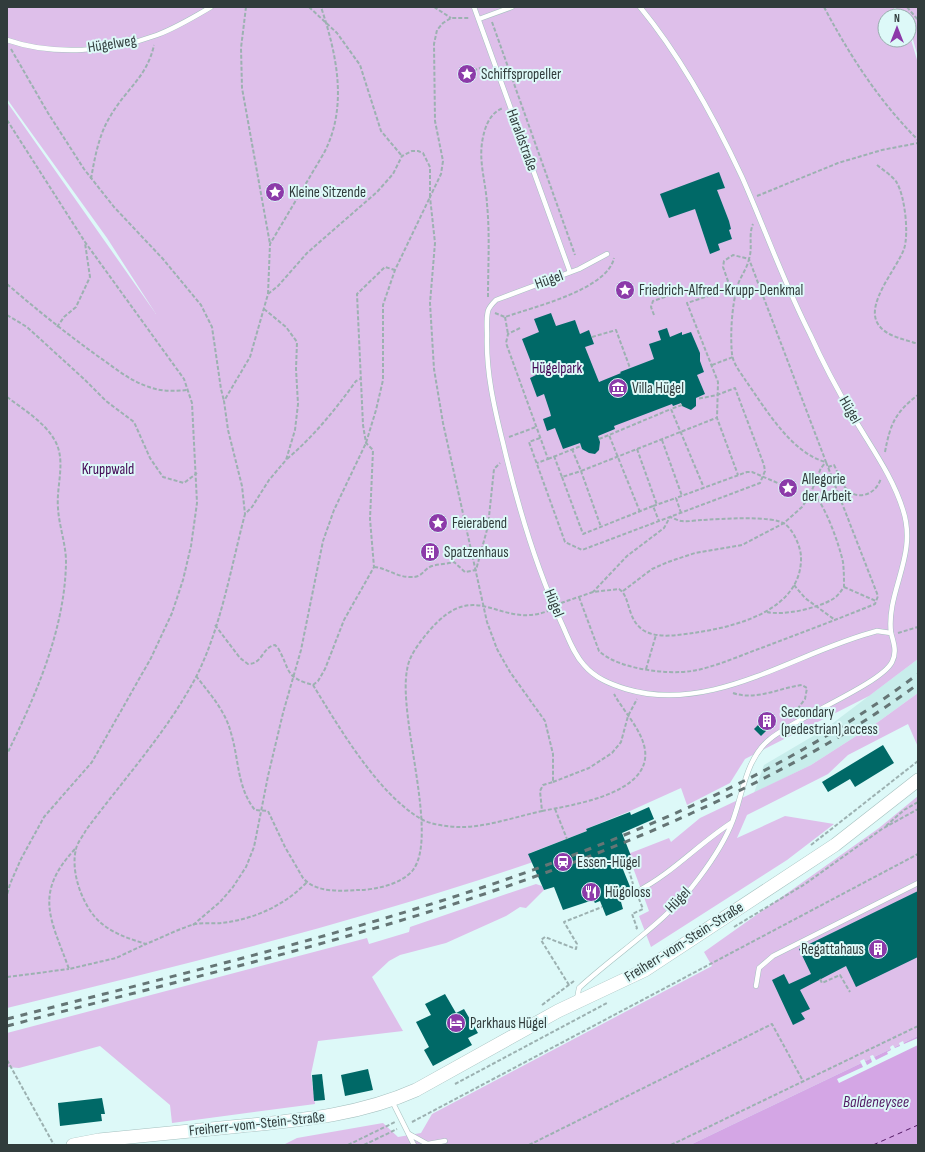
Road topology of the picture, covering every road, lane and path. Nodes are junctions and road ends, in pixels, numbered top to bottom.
1 (211, 7) edge
2 (246, 7) edge
3 (309, 7) edge
4 (321, 7) edge
5 (434, 7) edge
6 (474, 7) edge
7 (512, 7) edge
8 (640, 7) edge
9 (824, 7) edge
10 (907, 7) edge
11 (490, 15) junction
12 (451, 18) junction
13 (479, 18) junction
14 (918, 20) edge
15 (325, 21) junction
16 (157, 35) junction
17 (7, 41) edge
18 (484, 67) dead end
19 (470, 72) junction
20 (521, 102) junction
21 (509, 106) junction
22 (7, 120) edge
23 (918, 140) edge
24 (918, 143) edge
25 (402, 156) junction
26 (877, 165) dead end
27 (91, 179) junction
28 (430, 197) junction
29 (751, 199) junction
30 (756, 213) junction
31 (85, 242) junction
32 (270, 244) junction
33 (607, 254) dead end
34 (614, 254) dead end
35 (575, 255) dead end
36 (749, 259) junction
37 (395, 270) junction
38 (570, 272) junction
39 (7, 284) edge
40 (703, 284) dead end
41 (729, 288) junction
42 (268, 294) junction
43 (736, 297) junction
44 (264, 308) junction
45 (488, 310) junction
46 (7, 315) edge
47 (654, 315) dead end
48 (504, 317) junction
49 (57, 327) junction
50 (520, 328) dead end
51 (508, 334) junction
52 (592, 337) dead end
53 (918, 344) edge
54 (733, 357) junction
55 (711, 365) junction
56 (630, 368) dead end
57 (360, 378) junction
58 (188, 390) junction
59 (717, 395) junction
60 (918, 395) edge
61 (7, 397) edge
62 (697, 399) dead end
63 (224, 401) junction
64 (682, 405) dead end
65 (671, 409) junction
66 (717, 418) junction
67 (536, 427) junction
68 (680, 432) junction
69 (515, 434) dead end
70 (608, 435) junction
71 (540, 438) junction
72 (599, 439) dead end
73 (662, 440) junction
74 (366, 443) junction
75 (581, 446) dead end
76 (572, 449) junction
77 (637, 449) junction
78 (554, 456) junction
79 (617, 457) junction
80 (507, 459) junction
81 (548, 459) junction
82 (286, 460) junction
83 (826, 462) junction
84 (536, 463) junction
85 (828, 467) junction
86 (883, 467) junction
87 (581, 471) junction
88 (196, 473) junction
89 (738, 475) junction
90 (763, 476) junction
91 (562, 477) junction
92 (780, 484) dead end
93 (704, 488) junction
94 (811, 492) junction
95 (682, 496) junction
96 (676, 498) junction
97 (657, 505) junction
98 (653, 506) junction
99 (640, 512) junction
100 (681, 513) junction
101 (245, 514) junction
102 (670, 517) junction
103 (659, 522) junction
104 (784, 523) junction
105 (601, 527) junction
106 (374, 567) junction
107 (476, 570) junction
108 (794, 585) junction
109 (844, 587) junction
110 (593, 592) junction
111 (623, 592) junction
112 (579, 597) junction
113 (876, 601) junction
114 (482, 605) junction
115 (815, 605) junction
116 (554, 607) junction
117 (767, 612) junction
118 (835, 620) junction
119 (215, 625) junction
120 (918, 628) edge
121 (891, 633) junction
122 (656, 635) junction
123 (646, 669) junction
124 (196, 676) junction
125 (293, 677) junction
126 (607, 682) junction
127 (312, 685) junction
128 (727, 686) junction
129 (640, 693) junction
130 (794, 712) dead end
131 (628, 716) junction
132 (7, 754) edge
133 (918, 761) edge
134 (918, 780) edge
135 (553, 782) junction
136 (918, 802) edge
137 (554, 809) junction
138 (918, 809) edge
139 (262, 811) junction
140 (542, 811) junction
141 (421, 819) junction
142 (733, 822) junction
143 (567, 839) dead end
144 (76, 848) junction
145 (808, 848) dead end
146 (918, 854) edge
147 (627, 864) dead end
148 (307, 882) junction
149 (918, 883) edge
150 (636, 892) junction
151 (7, 895) edge
152 (602, 907) dead end
153 (193, 925) junction
154 (637, 928) dead end
155 (146, 944) junction
156 (69, 969) junction
157 (7, 977) edge
158 (820, 979) dead end
159 (569, 985) dead end
160 (756, 986) dead end
161 (850, 992) dead end
162 (576, 1003) junction
163 (918, 1026) edge
164 (7, 1060) edge
165 (803, 1081) junction
166 (392, 1101) junction
167 (401, 1119) junction
168 (404, 1126) junction
169 (409, 1134) junction
170 (445, 1141) dead end
171 (54, 1145) edge
172 (73, 1145) edge
173 (348, 1145) edge
174 (364, 1145) edge
175 (414, 1145) edge
176 (428, 1145) edge
177 (529, 1145) edge
178 (671, 1145) edge

1 - 16 lane, Hügelweg
2 - 32 path
3 - 15 path
4 - 15 path
5 - 12 path
6 - 13 lane, Haraldstraße
7 - 11 lane
8 - 29 lane, Hügel
9 - 23 path
10 - 14 path
11 - 13 lane
11 - 20 path
12 - 13 path
12 - 28 path
13 - 21 lane, Haraldstraße
15 - 25 path
15 - 32 path
16 - 17 lane, Hügelweg
16 - 27 path
17 - 27 path
18 - 19 path
19 - 19 path
20 - 21 path
20 - 35 path
21 - 38 lane, Haraldstraße
21 - 45 path
22 - 31 path
24 - 29 path
25 - 28 path
25 - 42 path
26 - 53 path
27 - 63 path
28 - 37 path
28 - 107 path
29 - 30 lane, Hügel
30 - 36 path
30 - 86 lane, Hügel
31 - 49 path
31 - 58 path
32 - 42 path
33 - 38 lane, Hügel
34 - 48 path
36 - 41 path
36 - 43 path
36 - 83 path
37 - 57 path
37 - 74 path
38 - 45 lane, Hügel
39 - 49 path
40 - 47 path
41 - 43 path
41 - 55 path
42 - 44 path
43 - 54 path
44 - 63 path
44 - 82 path
45 - 48 path
45 - 80 lane, Hügel
46 - 88 path
48 - 51 path
49 - 58 path
50 - 51 path
51 - 67 path
52 - 56 path
54 - 55 path
54 - 83 path
55 - 59 path
57 - 74 path
57 - 82 path
58 - 88 path
59 - 62 path
59 - 66 path
59 - 90 path
60 - 86 path
61 - 132 path
63 - 101 path
64 - 65 path
65 - 68 path
65 - 70 path
66 - 68 path
66 - 89 path
67 - 69 path
67 - 71 path
68 - 73 path
68 - 93 path
70 - 72 path
70 - 79 path
71 - 81 path
71 - 84 path
73 - 77 path
73 - 95 path
74 - 106 path
74 - 125 path
75 - 76 path
76 - 78 path
76 - 87 path
77 - 79 path
77 - 97 path
78 - 81 path
78 - 91 path
79 - 87 path
79 - 99 path
80 - 107 path
80 - 116 lane, Hügel
81 - 84 path
82 - 101 path
83 - 85 path
83 - 94 path
84 - 103 path
85 - 86 path
85 - 113 path
86 - 121 lane, Hügel
87 - 91 path
87 - 105 path
88 - 151 path
89 - 90 path
89 - 93 path
90 - 92 path
90 - 100 path
91 - 105 path
93 - 95 path
94 - 104 path
94 - 109 path
95 - 96 path
96 - 97 path
96 - 100 path
97 - 98 path
98 - 99 path
98 - 103 path
99 - 105 path
100 - 102 path
101 - 119 path
102 - 103 path
102 - 104 path
102 - 110 path
104 - 108 path
104 - 111 path
106 - 107 path
106 - 127 path
107 - 114 path
108 - 115 path
108 - 117 path
109 - 113 path
109 - 115 path
110 - 111 path
110 - 112 path
111 - 122 path
112 - 116 path
112 - 123 path
113 - 118 path
114 - 116 path
114 - 135 path
114 - 141 path
115 - 117 path
115 - 118 path
116 - 126 lane, Hügel
117 - 122 path
118 - 123 path
119 - 124 path
119 - 125 path
120 - 121 path
121 - 128 lane, Hügel
121 - 142 lane, Hügel
122 - 123 path
124 - 139 path
124 - 144 path
125 - 127 path
125 - 139 path
126 - 129 lane, Hügel
126 - 131 path
127 - 141 path
128 - 129 lane, Hügel
128 - 130 path
129 - 131 path
131 - 135 path
131 - 137 path
133 - 145 path
134 - 162 main road, Freiherr-vom-Stein-Straße
135 - 140 path
136 - 138 path
137 - 140 path
137 - 143 path
139 - 148 path
139 - 153 path
140 - 141 path
141 - 148 path
142 - 150 lane
142 - 162 lane, Hügel
144 - 155 path
144 - 156 path
146 - 168 path
147 - 150 path
148 - 153 path
149 - 160 lane
150 - 154 path
152 - 159 path
153 - 155 path
155 - 156 path
156 - 157 path
158 - 161 path
162 - 166 main road, Freiherr-vom-Stein-Straße
163 - 165 path
164 - 171 path
165 - 177 path
165 - 178 path
166 - 167 lane
166 - 172 main road, Freiherr-vom-Stein-Straße
167 - 168 lane
167 - 173 path
168 - 169 lane
168 - 174 path
169 - 175 lane
169 - 176 lane
170 - 176 lane

